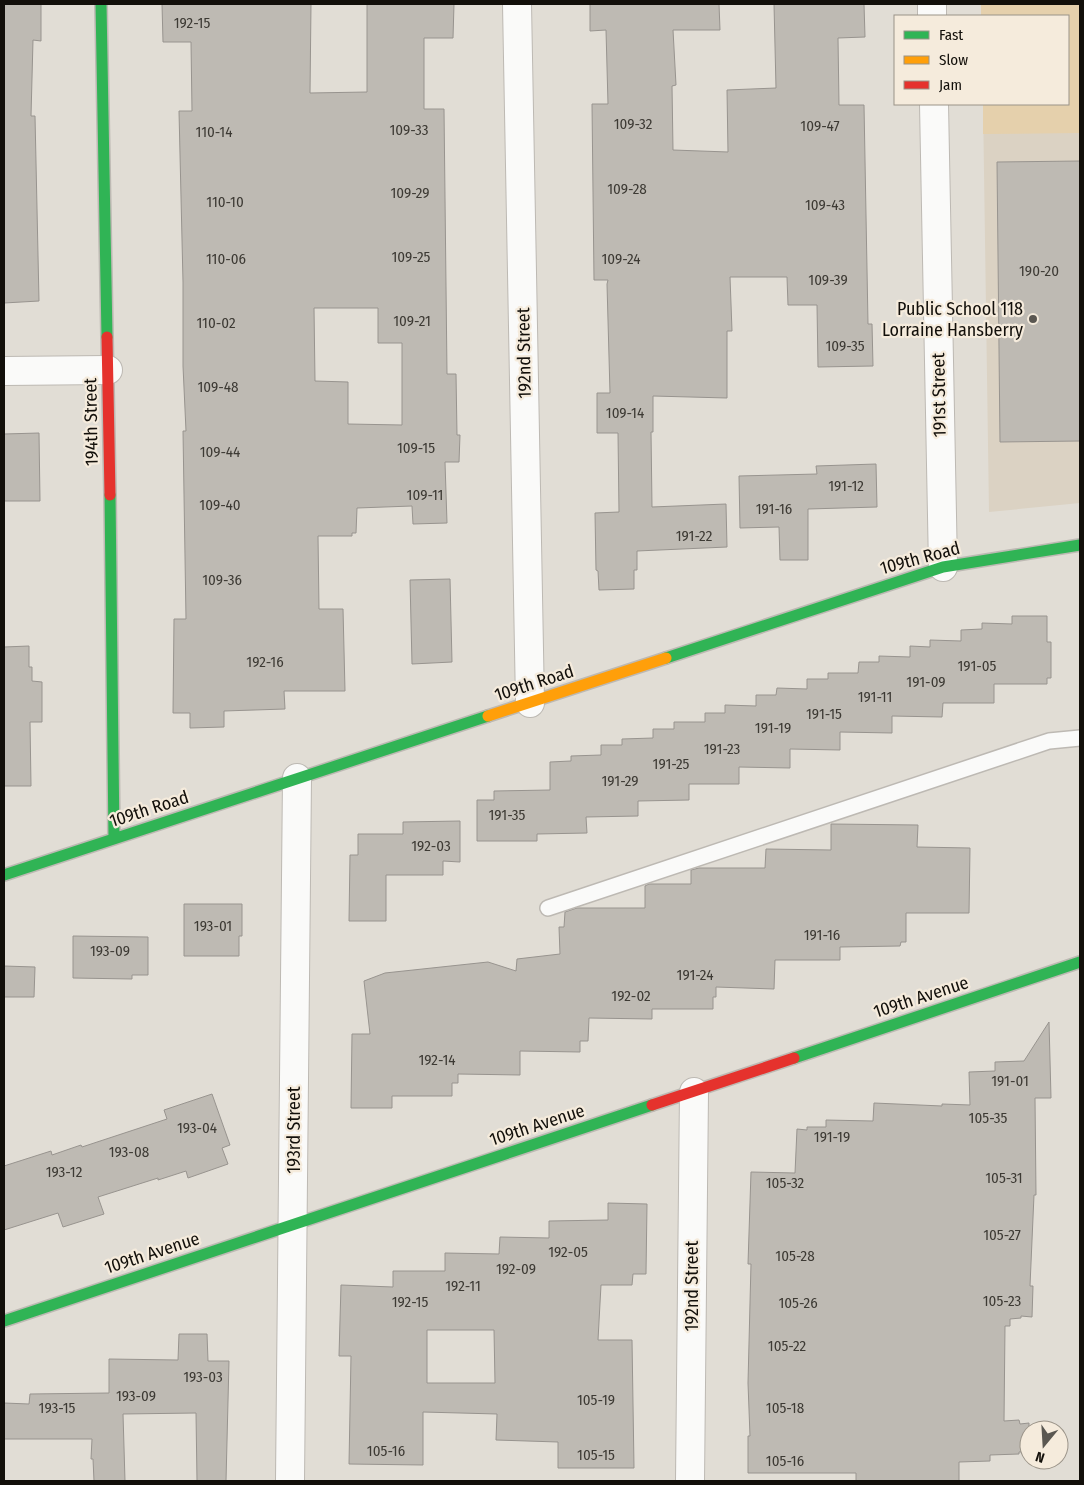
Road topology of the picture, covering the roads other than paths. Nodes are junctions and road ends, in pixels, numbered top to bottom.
1 (101, 4) edge
2 (517, 4) edge
3 (934, 105) edge
4 (108, 370) junction
5 (4, 371) edge
6 (1080, 545) edge
7 (943, 567) junction
8 (530, 702) junction
9 (1080, 738) edge
10 (297, 778) junction
11 (114, 839) junction
12 (4, 875) edge
13 (548, 908) dead end
14 (1080, 962) edge
15 (694, 1092) junction
16 (293, 1225) junction
17 (4, 1321) edge
18 (290, 1481) edge
19 (690, 1481) edge

1 - 4 street, 194th Street
2 - 8 street, 192nd Street
3 - 7 street, 191st Street
4 - 5 street
4 - 11 street, 194th Street
6 - 7 street, 109th Road
7 - 8 street, 109th Road
8 - 10 street, 109th Road
9 - 13 lane
10 - 11 street, 109th Road
10 - 16 street, 193rd Street
11 - 12 street, 109th Road
14 - 15 street, 109th Avenue
15 - 16 street, 109th Avenue
15 - 19 street, 192nd Street
16 - 17 street, 109th Avenue
16 - 18 street, 193rd Street

